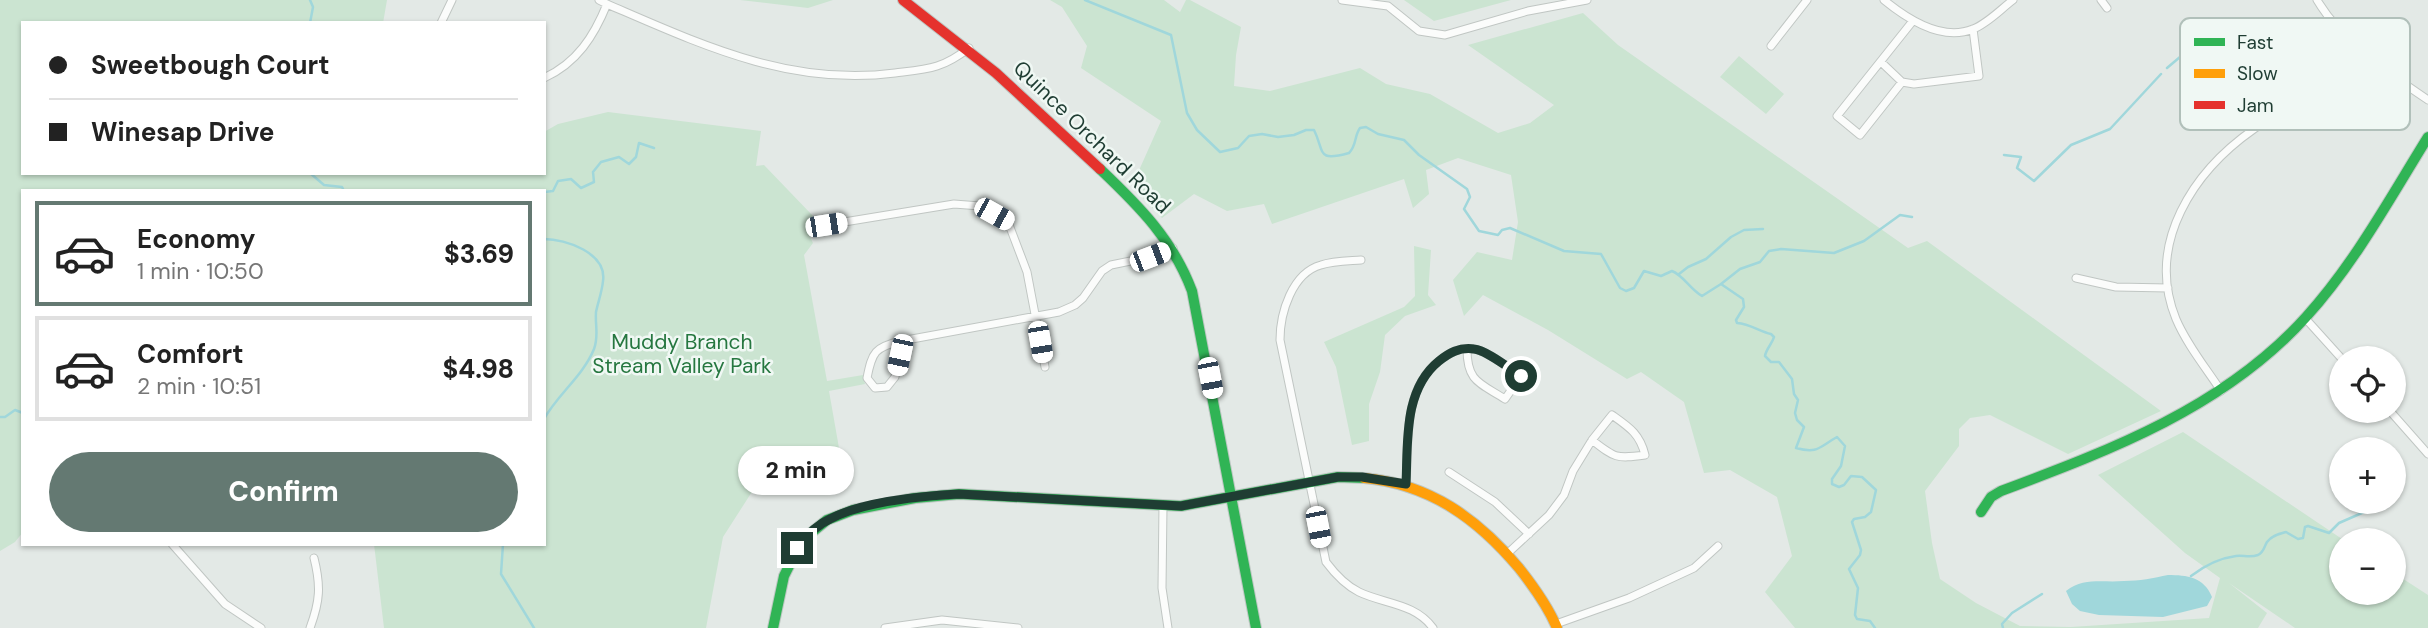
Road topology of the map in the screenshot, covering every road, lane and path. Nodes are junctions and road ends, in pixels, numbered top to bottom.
1 (452, 0) edge
2 (903, 0) edge
3 (1342, 0) edge
4 (1587, 0) edge
5 (1807, 0) edge
6 (1884, 0) edge
7 (2013, 0) edge
8 (2101, 0) edge
9 (2317, 0) edge
10 (603, 2) edge
11 (2107, 8) dead end
12 (2331, 18) edge
13 (442, 21) edge
14 (1912, 22) junction
15 (1973, 29) junction
16 (1771, 46) dead end
17 (969, 48) junction
18 (1881, 62) junction
19 (546, 77) edge
20 (1902, 82) junction
21 (2410, 87) edge
22 (2428, 100) edge
23 (2255, 130) edge
24 (2428, 137) edge
25 (826, 225) dead end
26 (1173, 248) junction
27 (1361, 260) dead end
28 (2076, 278) dead end
29 (2168, 288) junction
30 (1036, 317) junction
31 (2305, 318) junction
32 (901, 341) junction
33 (2330, 346) edge
34 (1467, 349) junction
35 (1045, 367) dead end
36 (2221, 391) junction
37 (2401, 423) edge
38 (1592, 440) junction
39 (2428, 454) edge
40 (1449, 472) dead end
41 (1309, 482) junction
42 (1406, 484) junction
43 (1233, 497) junction
44 (1163, 506) junction
45 (1981, 512) dead end
46 (1529, 534) junction
47 (174, 546) edge
48 (1718, 546) dead end
49 (1508, 553) junction
50 (314, 558) dead end
51 (1557, 626) edge
52 (261, 628) edge
53 (310, 628) edge
54 (773, 628) edge
55 (885, 628) edge
56 (1018, 628) edge
57 (1168, 628) edge
58 (1256, 628) edge
59 (1433, 628) edge

1 - 13 street
2 - 17 street, Quince Orchard Road
3 - 4 street
5 - 16 street
6 - 14 street
7 - 15 street
8 - 11 street
9 - 12 street
10 - 17 street
10 - 19 street
14 - 15 street
14 - 18 street
15 - 20 street
17 - 26 street, Quince Orchard Road
18 - 20 street
18 - 20 street
21 - 22 street
23 - 29 street
24 - 31 street
25 - 30 street
26 - 30 street
26 - 43 street, Quince Orchard Road
27 - 41 street
28 - 29 street
29 - 36 street
30 - 32 street
30 - 35 street
31 - 33 street
31 - 36 street
32 - 32 street
34 - 34 street
34 - 42 street
36 - 45 street
37 - 39 street
38 - 38 street
38 - 46 street
40 - 46 street
41 - 42 street
41 - 43 street
41 - 59 street
42 - 49 street
43 - 44 street
43 - 58 street, Quince Orchard Road
44 - 54 street
44 - 57 street
46 - 49 street
47 - 52 street
48 - 51 street
49 - 51 street
50 - 53 street
55 - 56 street

